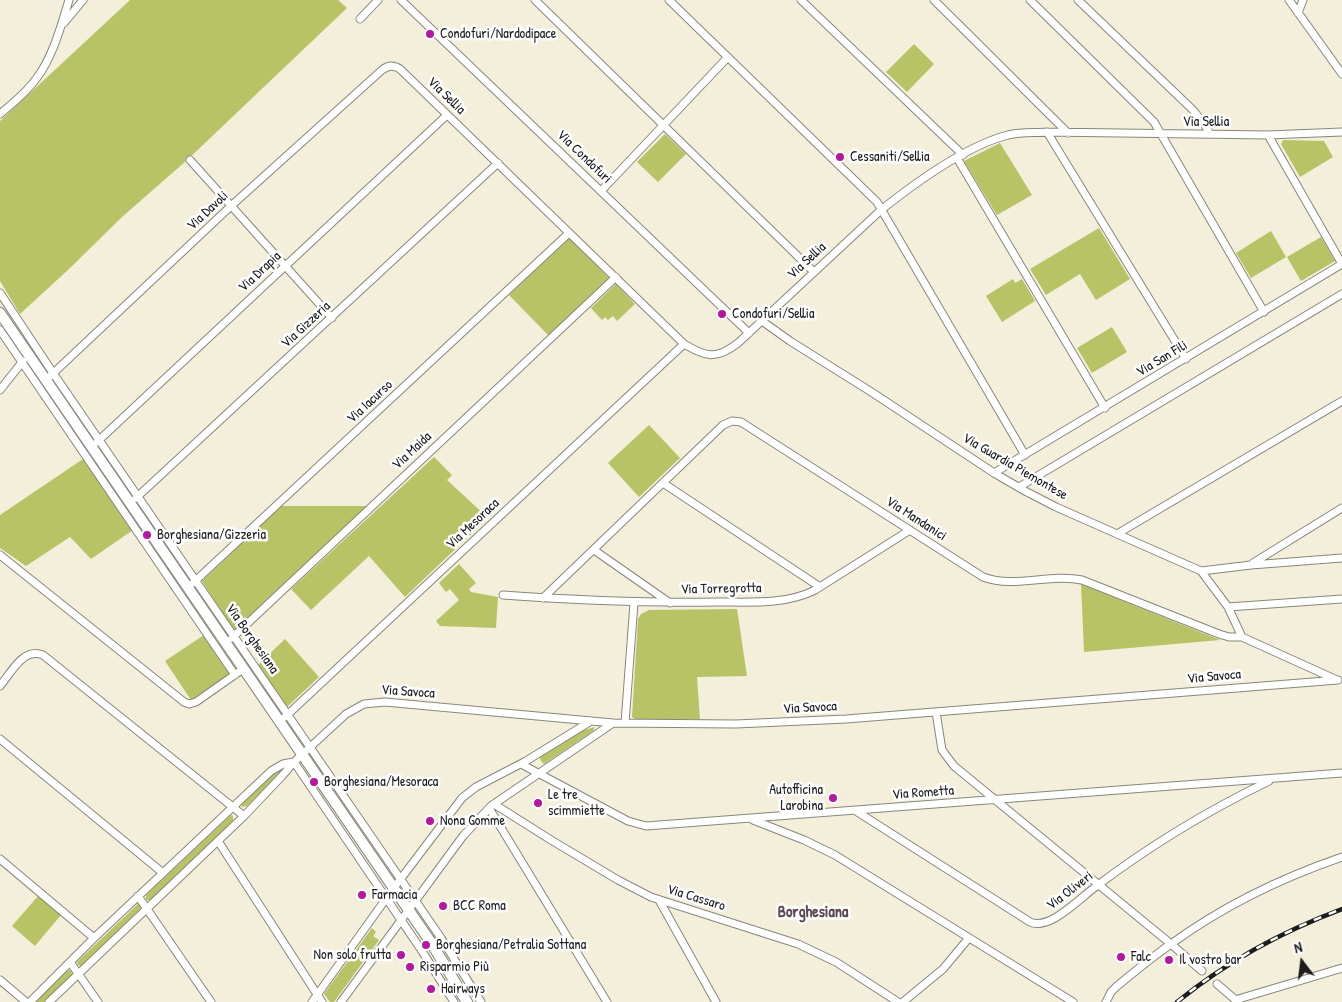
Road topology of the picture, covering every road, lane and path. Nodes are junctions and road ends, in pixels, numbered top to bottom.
1 (69, 0) edge
2 (83, 0) edge
3 (378, 0) edge
4 (401, 0) edge
5 (534, 0) edge
6 (669, 0) edge
7 (801, 0) edge
8 (934, 0) edge
9 (1030, 0) edge
10 (1078, 0) edge
11 (1289, 0) edge
12 (1303, 0) edge
13 (1298, 12) junction
14 (360, 19) dead end
15 (62, 25) junction
16 (728, 57) junction
17 (392, 66) joint
18 (1342, 74) edge
19 (0, 114) edge
20 (447, 116) junction
21 (664, 125) junction
22 (1047, 132) junction
23 (1342, 132) edge
24 (1068, 133) junction
25 (1159, 134) junction
26 (1210, 134) junction
27 (1268, 135) junction
28 (960, 157) junction
29 (190, 160) dead end
30 (498, 163) junction
31 (601, 191) junction
32 (231, 206) junction
33 (881, 210) junction
34 (569, 233) junction
35 (1342, 264) edge
36 (285, 265) junction
37 (814, 272) junction
38 (616, 277) junction
39 (0, 292) edge
40 (1342, 294) edge
41 (7, 304) junction
42 (0, 309) edge
43 (1264, 312) junction
44 (0, 313) edge
45 (332, 318) junction
46 (762, 321) junction
47 (0, 330) edge
48 (749, 333) junction
49 (684, 344) junction
50 (25, 359) junction
51 (1186, 359) junction
52 (49, 377) junction
53 (0, 390) edge
54 (1342, 400) edge
55 (1105, 408) junction
56 (100, 440) junction
57 (91, 448) junction
58 (1025, 455) junction
59 (994, 473) junction
60 (663, 483) junction
61 (1019, 487) junction
62 (138, 496) junction
63 (130, 504) junction
64 (1342, 508) edge
65 (910, 530) junction
66 (1117, 534) junction
67 (594, 550) junction
68 (0, 555) edge
69 (1342, 558) edge
70 (1251, 565) junction
71 (1201, 571) junction
72 (191, 585) junction
73 (820, 587) junction
74 (503, 595) dead end
75 (543, 598) junction
76 (1342, 599) edge
77 (634, 603) junction
78 (670, 603) junction
79 (1228, 607) junction
80 (1242, 637) junction
81 (230, 640) junction
82 (239, 672) junction
83 (1340, 681) edge
84 (0, 686) edge
85 (936, 712) junction
86 (288, 715) junction
87 (592, 721) junction
88 (280, 722) junction
89 (613, 722) junction
90 (625, 723) junction
91 (0, 739) edge
92 (302, 755) junction
93 (521, 764) junction
94 (1342, 772) edge
95 (539, 774) junction
96 (1274, 778) junction
97 (995, 800) junction
98 (234, 806) junction
99 (491, 806) junction
100 (856, 810) junction
101 (244, 816) junction
102 (750, 819) junction
103 (218, 840) junction
104 (1342, 857) edge
105 (0, 859) edge
106 (163, 873) junction
107 (400, 880) junction
108 (1098, 884) junction
109 (393, 889) junction
110 (138, 896) junction
111 (386, 899) junction
112 (659, 900) junction
113 (415, 901) junction
114 (147, 909) junction
115 (408, 910) junction
116 (401, 920) junction
117 (94, 938) junction
118 (968, 939) junction
119 (1171, 944) junction
120 (70, 962) junction
121 (1342, 968) edge
122 (1202, 971) dead end
123 (78, 974) junction
124 (0, 980) edge
125 (1217, 984) dead end
126 (314, 999) edge
127 (1236, 1001) edge
128 (26, 1002) edge
129 (30, 1002) edge
130 (49, 1002) edge
131 (98, 1002) edge
132 (211, 1002) edge
133 (322, 1002) edge
134 (342, 1002) edge
135 (454, 1002) edge
136 (467, 1002) edge
137 (481, 1002) edge
138 (607, 1002) edge
139 (716, 1002) edge
140 (898, 1002) edge
141 (903, 1002) edge
142 (1073, 1002) edge
143 (1102, 1002) edge
144 (1107, 1002) edge

1 - 15 street
2 - 15 street
3 - 14 street
4 - 31 street, Via Condofuri
5 - 21 street
6 - 16 street
7 - 28 street
8 - 24 street
9 - 25 street
10 - 26 street
11 - 13 street
12 - 13 street
13 - 18 street
15 - 19 street
16 - 21 street
16 - 33 street
17 - 20 street, Via Sellia
17 - 32 street, Via Davoli
20 - 30 street, Via Sellia
20 - 36 street, Via Drapia
21 - 31 street
21 - 37 street
22 - 24 street, Via Sellia
22 - 28 street, Via Sellia
22 - 51 street
23 - 27 street, Via Sellia
24 - 25 street, Via Sellia
25 - 26 street, Via Sellia
25 - 43 street
26 - 27 street, Via Sellia
27 - 35 street
28 - 33 street, Via Sellia
28 - 55 street
29 - 32 street
30 - 34 street, Via Sellia
30 - 45 street, Via Gizzeria
31 - 48 street, Via Condofuri
32 - 36 street
32 - 52 street, Via Davoli
33 - 37 street, Via Sellia
33 - 58 street
34 - 38 street, Via Sellia
34 - 72 street, Via Iacurso
35 - 43 street, Via San Fili
36 - 45 street
36 - 56 street, Via Drapia
37 - 46 street, Via Sellia
38 - 49 street, Via Sellia
38 - 81 street, Via Maida
39 - 41 street, Via Borghesiana
40 - 61 street
41 - 42 street
41 - 52 street, Via Borghesiana
43 - 51 street, Via San Fili
44 - 50 street, Via Borghesiana
45 - 62 street, Via Gizzeria
46 - 48 street, Via Sellia
46 - 59 street, Via Guardia Piemontese
47 - 50 street, Via Borghesiana
48 - 49 street, Via Sellia
49 - 86 street, Via Mesoraca
50 - 52 street, Via Borghesiana
50 - 53 street
50 - 82 street, Via Borghesiana
51 - 55 street, Via San Fili
52 - 56 street, Via Borghesiana
52 - 57 street, Via Borghesiana
54 - 66 street
55 - 58 street, Via San Fili
56 - 57 street, Via Drapia
56 - 62 street, Via Borghesiana
57 - 63 street, Via Borghesiana
58 - 59 street, Via San Fili
59 - 61 street, Via Guardia Piemontese
60 - 65 street, Via Mandanici
60 - 67 street, Via Mandanici
60 - 73 street
61 - 66 street, Via Guardia Piemontese
62 - 63 street, Via Gizzeria
62 - 72 street, Via Borghesiana
63 - 72 street, Via Borghesiana
64 - 70 street
65 - 73 street, Via Torregrotta
65 - 80 street, Via Mandanici
66 - 71 street, Via Guardia Piemontese
67 - 75 street, Via Mandanici
67 - 78 street
68 - 82 street
69 - 70 street
70 - 71 street
71 - 79 street, Via Guardia Piemontese
72 - 81 street, Via Borghesiana
73 - 78 street, Via Torregrotta
74 - 75 street, Via Torregrotta
75 - 77 street, Via Torregrotta
76 - 79 street
77 - 78 street, Via Torregrotta
77 - 90 street
79 - 80 street, Via Guardia Piemontese
80 - 83 street, Via Mandanici
81 - 82 street, Via Borghesiana
81 - 86 street, Via Borghesiana
82 - 88 street, Via Borghesiana
83 - 85 street, Via Savoca
84 - 98 street
85 - 90 street, Via Savoca
85 - 97 street
86 - 88 street, Via Mesoraca
86 - 92 street, Via Borghesiana
87 - 89 street, Via Savoca
87 - 92 street, Via Savoca
87 - 93 street
88 - 92 street, Via Borghesiana
89 - 90 street, Via Savoca
89 - 95 street
91 - 106 street
92 - 98 street
92 - 101 street, Via Savoca
92 - 107 street, Via Borghesiana
92 - 109 street, Via Borghesiana
92 - 111 street, Via Borghesiana
93 - 95 street, Via Rometta
93 - 107 street
94 - 96 street, Via Rometta
95 - 99 street
95 - 102 street, Via Rometta
96 - 97 street, Via Rometta
96 - 108 street, Via Oliveri
97 - 100 street, Via Rometta
97 - 108 street
98 - 101 street
98 - 106 street
99 - 112 street, Via Cassaro
99 - 113 street
99 - 138 street
100 - 102 street, Via Rometta
100 - 108 street, Via Oliveri
101 - 103 street, Via Savoca
102 - 118 street
103 - 114 street, Via Savoca
103 - 126 street
104 - 119 street
105 - 117 street
106 - 110 street
107 - 109 street
107 - 113 street, Via Borghesiana
108 - 119 street
109 - 111 street
109 - 115 street, Via Borghesiana
110 - 114 street
110 - 117 street
111 - 116 street, Via Borghesiana
111 - 126 street
112 - 139 street
112 - 140 street, Via Cassaro
113 - 115 street
113 - 137 street, Via Borghesiana
114 - 123 street, Via Savoca
114 - 132 street
115 - 116 street
115 - 136 street, Via Borghesiana
116 - 134 street
116 - 135 street, Via Borghesiana
117 - 120 street
118 - 141 street
118 - 142 street
119 - 122 street
119 - 144 street
120 - 123 street
120 - 129 street
121 - 127 street
123 - 130 street, Via Savoca
123 - 131 street
124 - 128 street
125 - 127 street
126 - 133 street
143 - 144 street

